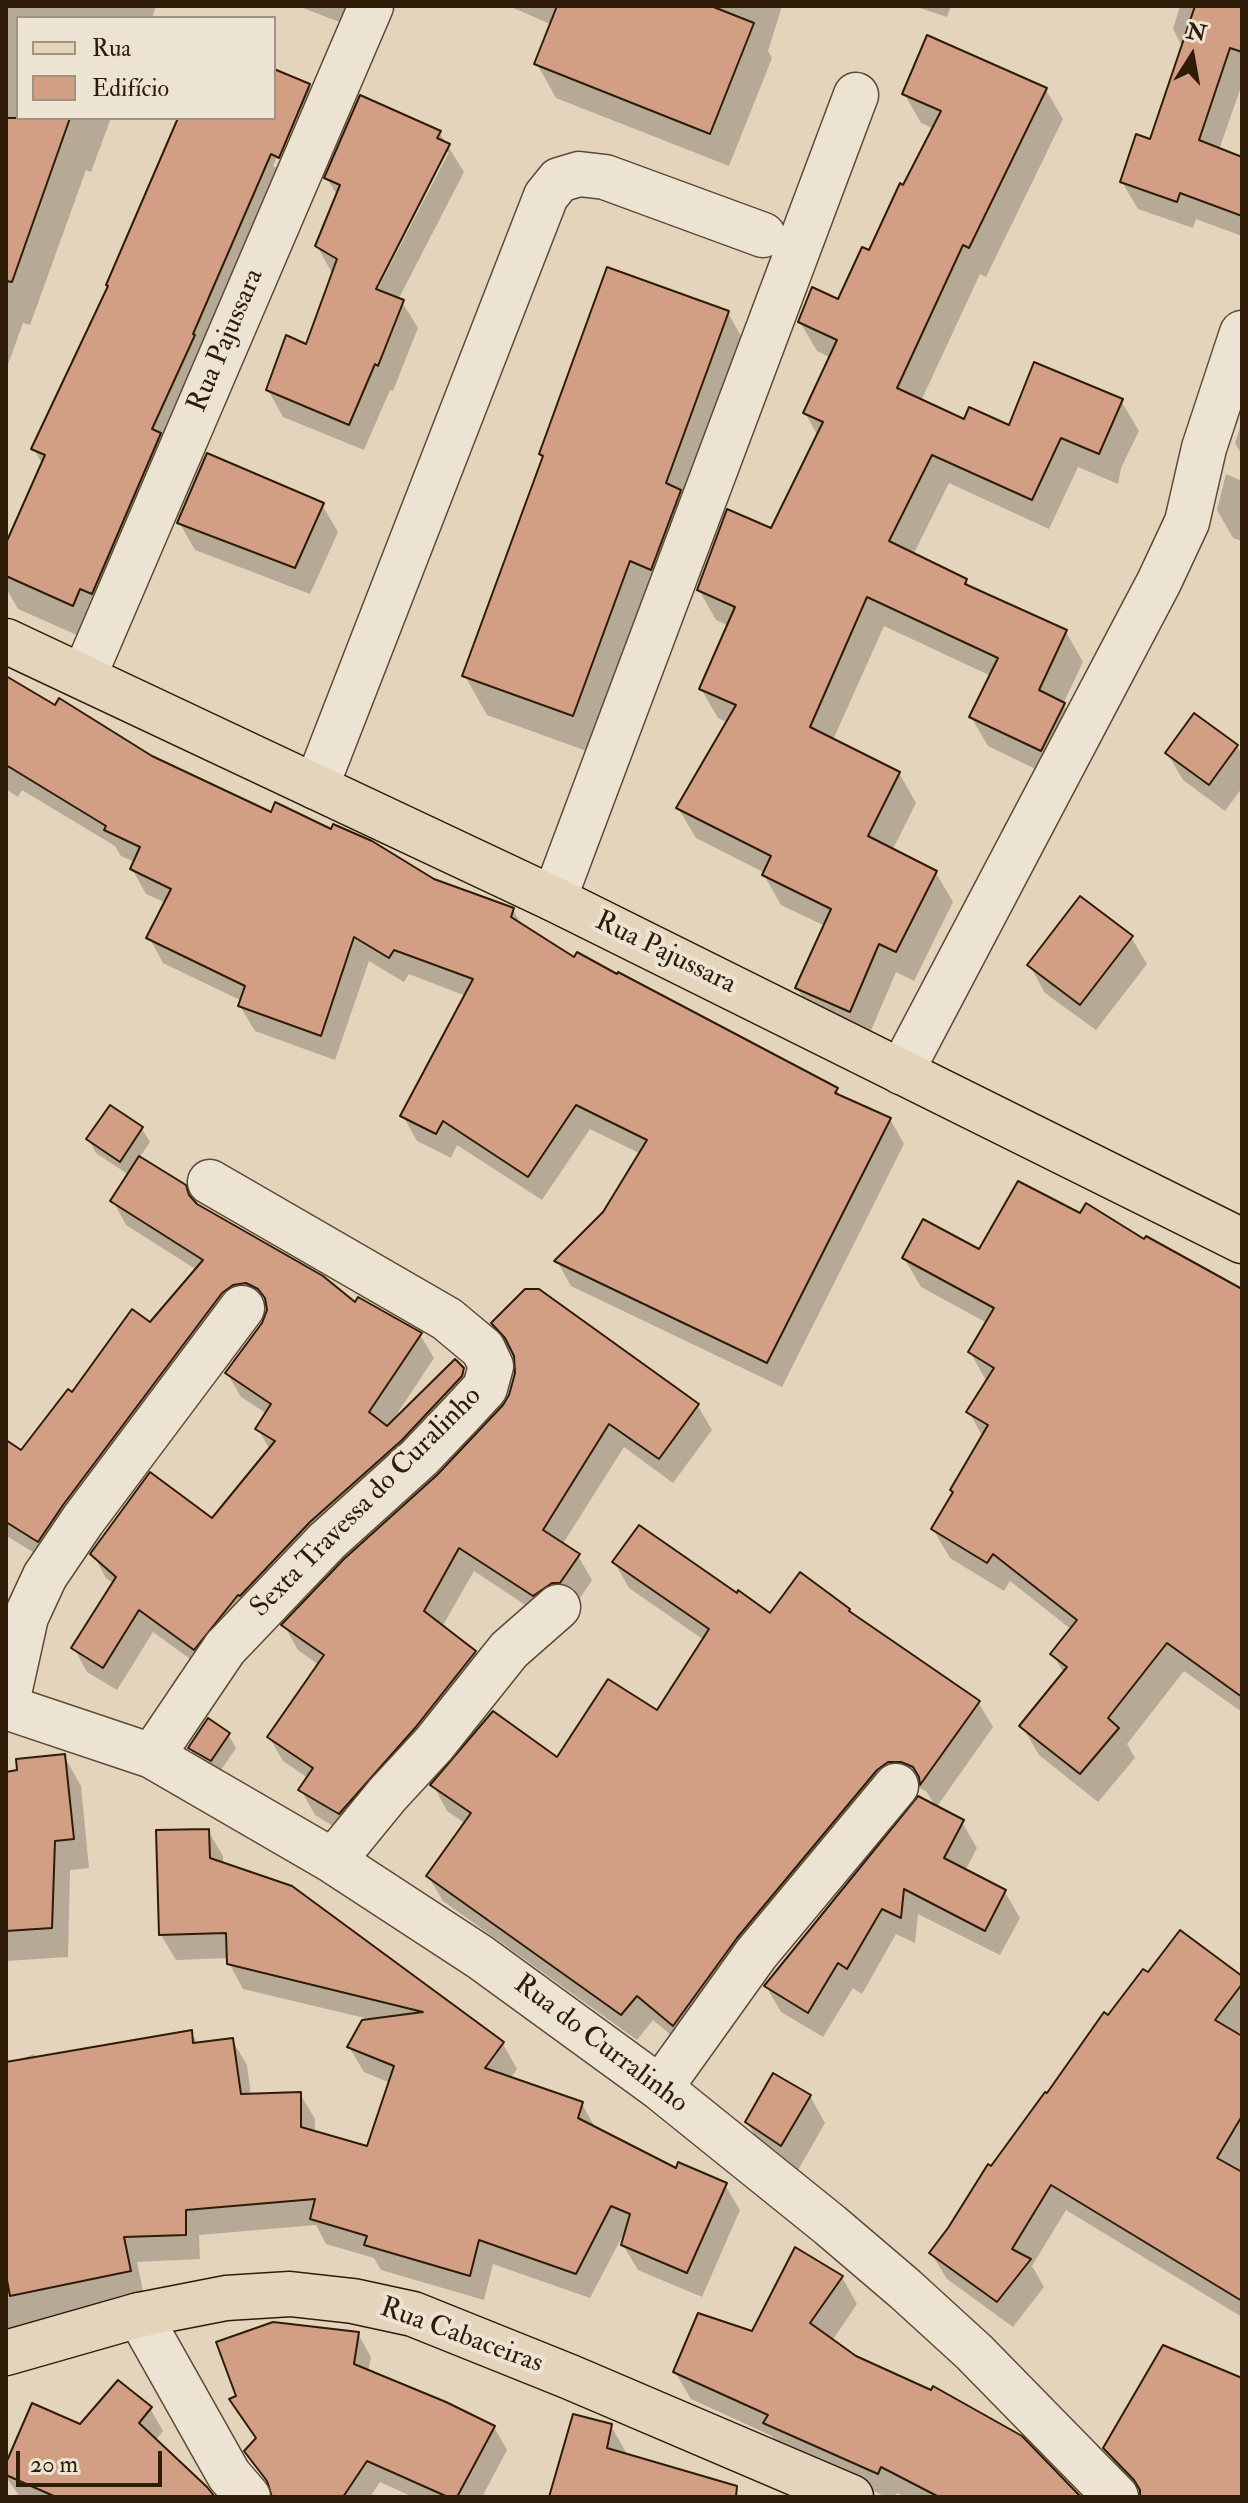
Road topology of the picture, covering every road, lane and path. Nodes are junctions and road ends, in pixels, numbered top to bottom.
1 (371, 6) edge
2 (856, 95) dead end
3 (763, 235) dead end
4 (1242, 333) edge
5 (6, 641) edge
6 (84, 676) junction
7 (316, 787) junction
8 (554, 899) junction
9 (908, 1057) junction
10 (210, 1182) dead end
11 (1242, 1241) edge
12 (242, 1308) dead end
13 (558, 1607) dead end
14 (6, 1707) edge
15 (152, 1756) junction
16 (896, 1786) dead end
17 (333, 1861) junction
18 (660, 2088) junction
19 (139, 2315) junction
20 (6, 2353) edge
21 (248, 2497) edge
22 (851, 2497) edge
23 (1116, 2497) edge

1 - 6 street, Rua Pajussara
2 - 8 street
3 - 7 street
4 - 9 street
5 - 6 main road, Rua Pajussara
6 - 7 main road, Rua Pajussara
7 - 8 main road, Rua Pajussara
8 - 9 main road, Rua Pajussara
9 - 11 main road, Rua Pajussara
10 - 15 street, Sexta Travessa do Curalinho
12 - 14 street
13 - 17 street
14 - 15 street, Rua do Curralinho
15 - 17 street, Rua do Curralinho
16 - 18 street
17 - 18 street, Rua do Curralinho
18 - 23 street, Rua do Curralinho
19 - 20 main road, Rua Cabaceiras
19 - 21 street
19 - 22 main road, Rua Cabaceiras

